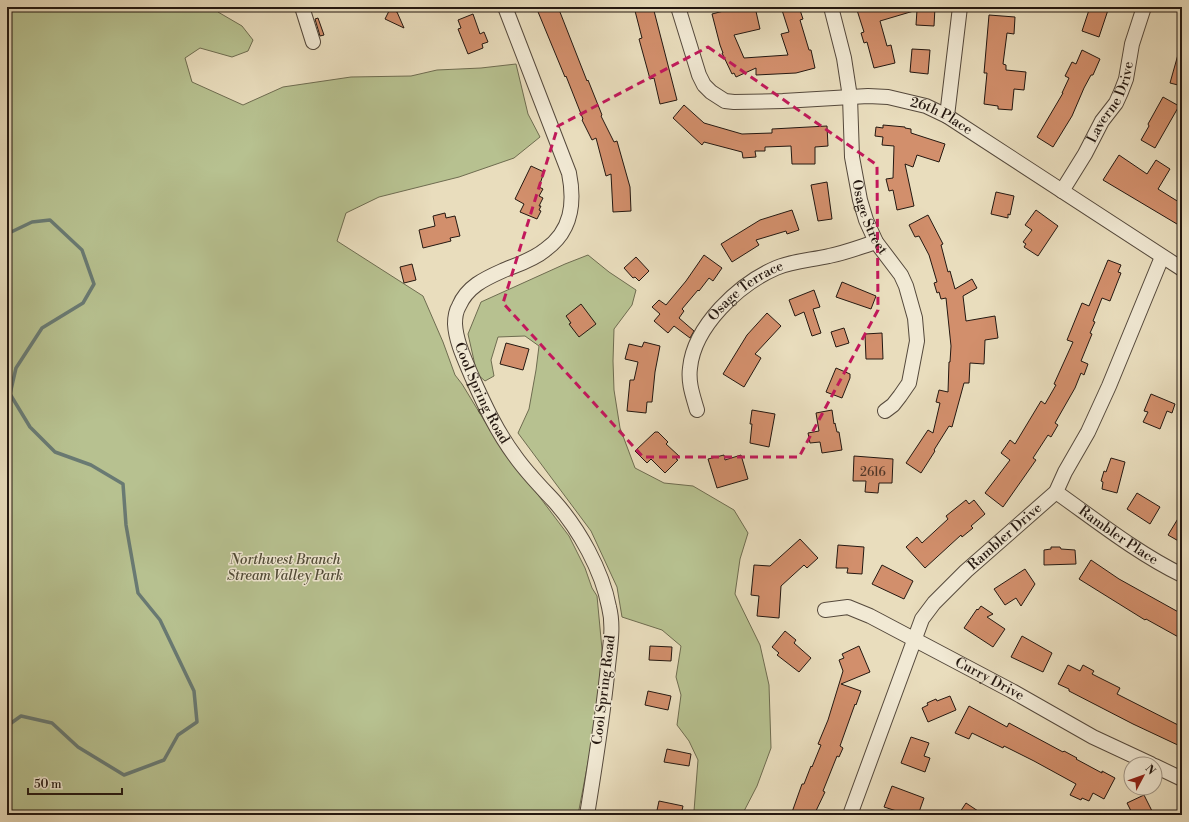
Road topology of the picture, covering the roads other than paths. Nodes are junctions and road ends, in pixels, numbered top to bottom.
1 (302, 7) edge
2 (504, 7) edge
3 (678, 7) edge
4 (831, 7) edge
5 (960, 7) edge
6 (1144, 7) edge
7 (313, 42) dead end
8 (850, 97) junction
9 (947, 116) junction
10 (1062, 191) junction
11 (876, 242) junction
12 (1162, 257) junction
13 (1182, 269) edge
14 (697, 410) dead end
15 (885, 411) dead end
16 (1056, 492) junction
17 (1182, 575) edge
18 (825, 610) dead end
19 (914, 639) junction
20 (1134, 756) edge
21 (1163, 770) edge
22 (1182, 779) edge
23 (587, 815) edge
24 (850, 815) edge

1 - 7 street
2 - 23 street, Cool Spring Road
3 - 8 street, 26th Place
4 - 8 street, Osage Street
5 - 9 street
6 - 10 street, Laverne Drive
8 - 9 street, 26th Place
8 - 11 street, Osage Street
9 - 10 street, 26th Place
10 - 12 street, 26th Place
11 - 14 street, Osage Terrace
11 - 15 street, Osage Street
12 - 13 street, 26th Place
12 - 16 street, Rambler Drive
16 - 17 street, Rambler Place
16 - 19 street, Rambler Drive
18 - 19 street, Curry Drive
19 - 20 street, Curry Drive
19 - 24 street, Rambler Drive
21 - 22 street

